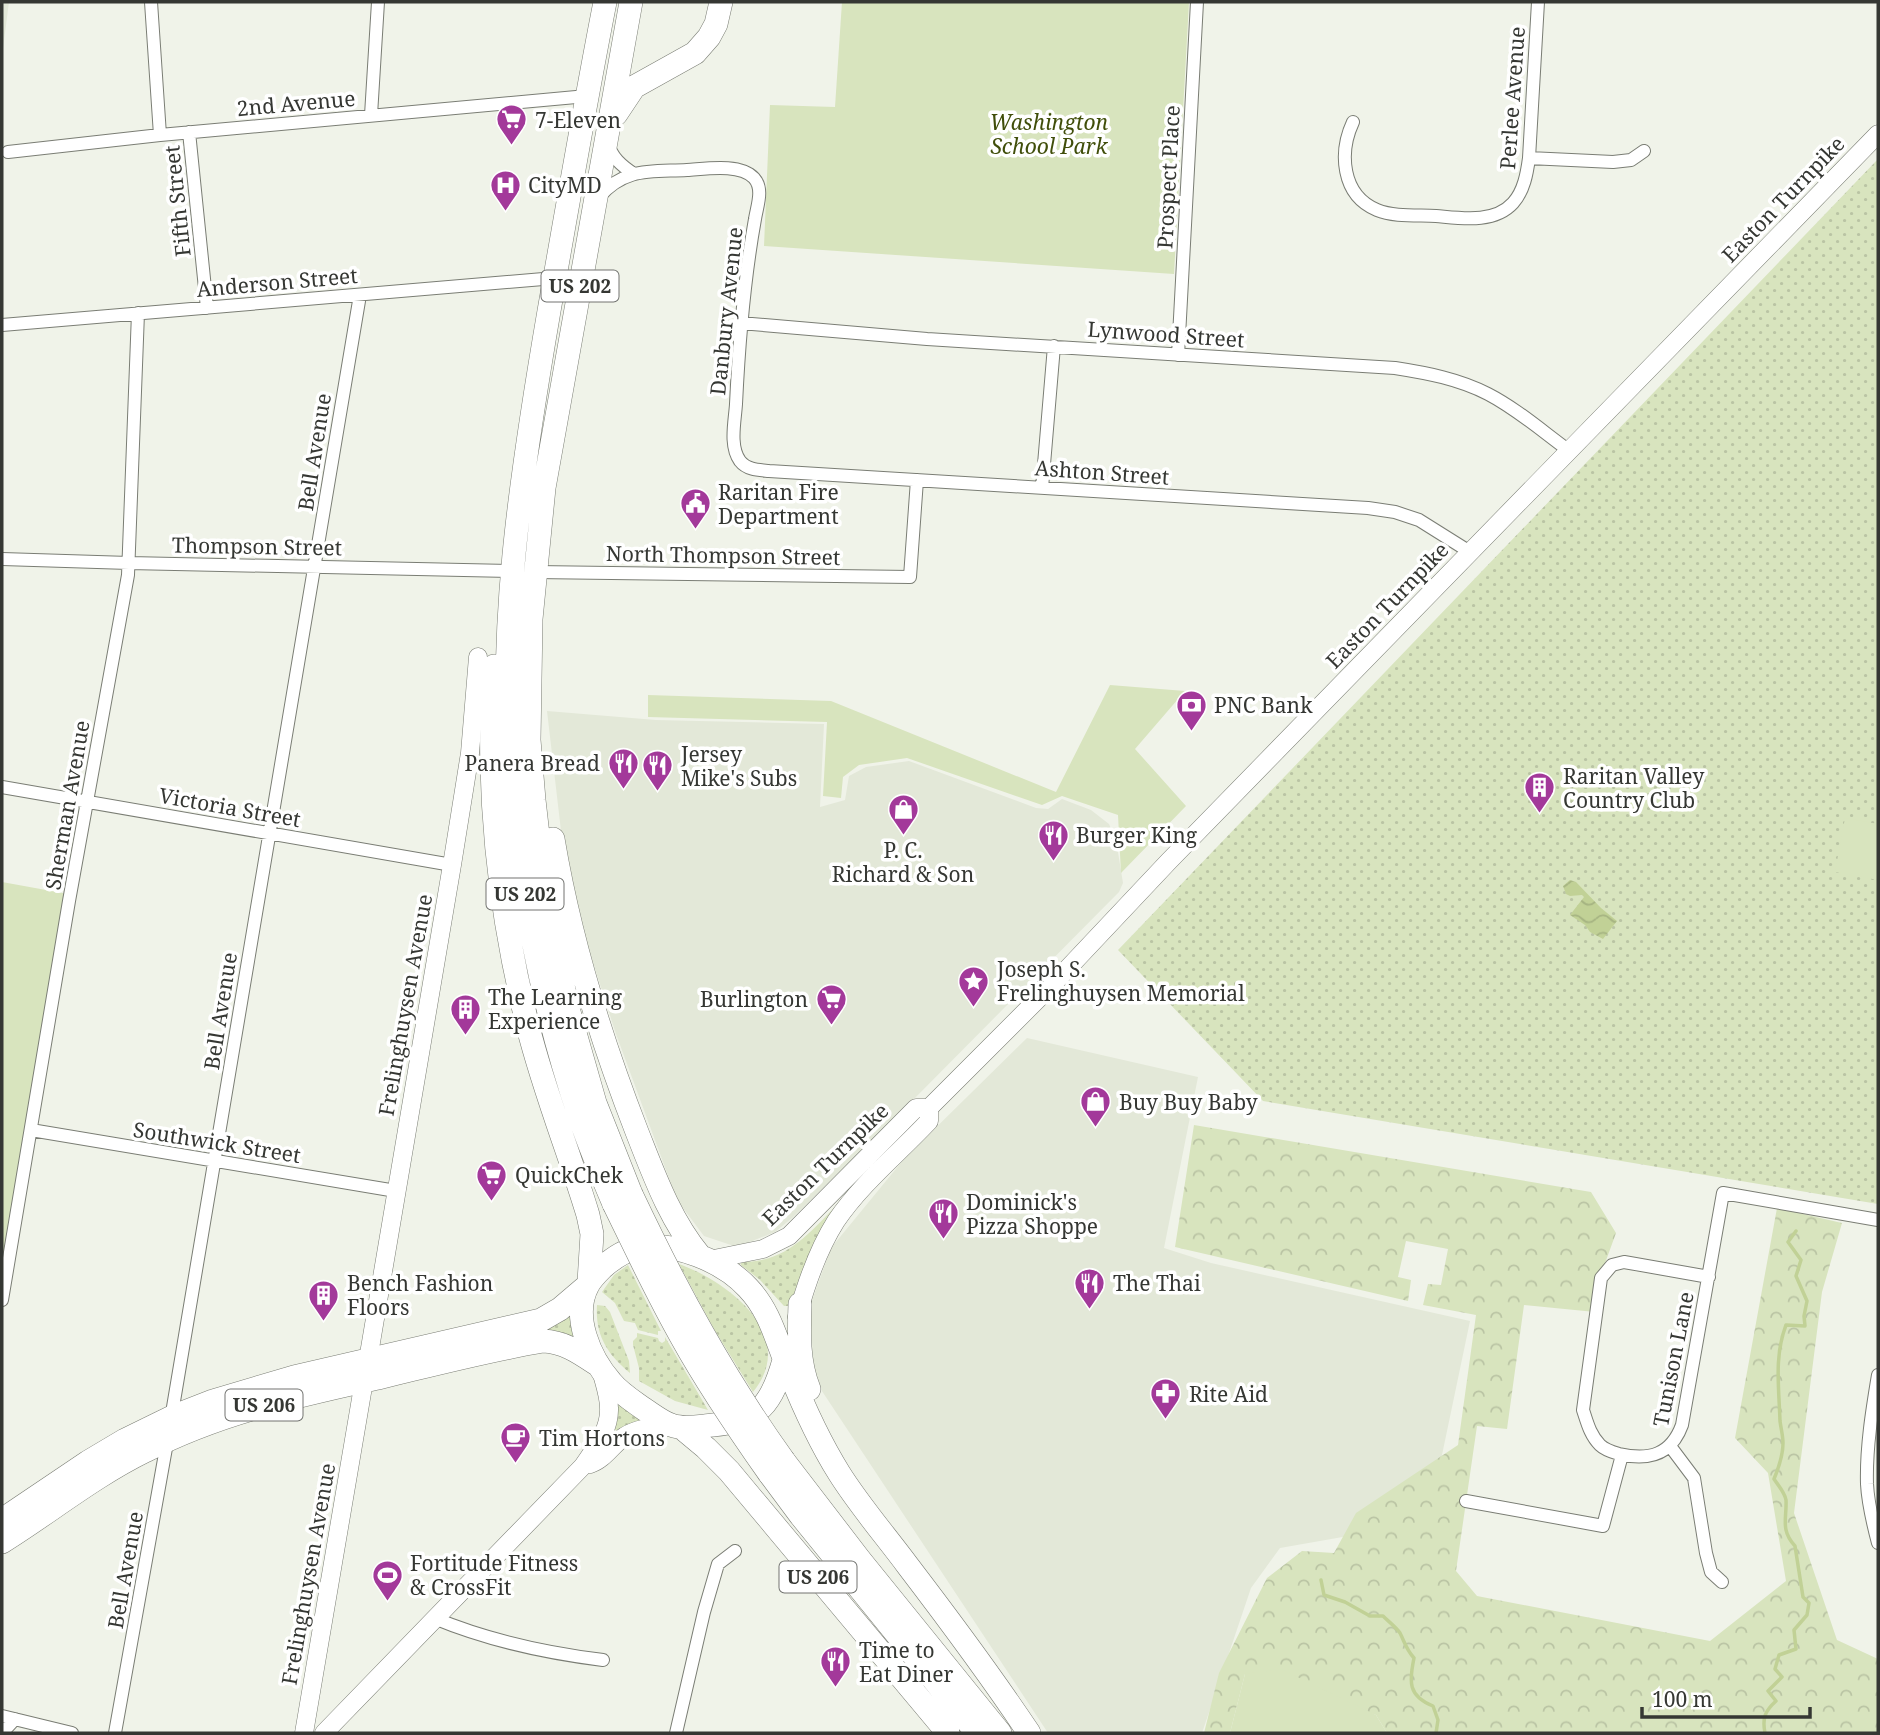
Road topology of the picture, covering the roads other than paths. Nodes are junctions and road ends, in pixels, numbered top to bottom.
1 (151, 2) edge
2 (378, 2) edge
3 (605, 2) edge
4 (631, 2) edge
5 (721, 2) edge
6 (1197, 2) edge
7 (1538, 2) edge
8 (587, 96) junction
9 (371, 115) junction
10 (1353, 122) dead end
11 (189, 132) junction
12 (609, 133) junction
13 (1878, 134) edge
14 (160, 135) junction
15 (1644, 151) dead end
16 (8, 152) dead end
17 (1529, 158) junction
18 (634, 174) junction
19 (597, 199) junction
20 (555, 278) junction
21 (360, 295) junction
22 (207, 308) junction
23 (138, 313) junction
24 (740, 323) junction
25 (2, 325) edge
26 (1054, 346) junction
27 (1178, 355) junction
28 (735, 446) joint
29 (1568, 450) junction
30 (917, 480) junction
31 (1042, 488) junction
32 (1470, 552) junction
33 (2, 559) edge
34 (129, 563) junction
35 (315, 567) junction
36 (511, 571) junction
37 (535, 572) junction
38 (478, 657) dead end
39 (529, 670) junction
40 (2, 787) edge
41 (88, 802) junction
42 (269, 833) junction
43 (452, 865) junction
44 (929, 1108) junction
45 (31, 1130) junction
46 (214, 1161) junction
47 (396, 1191) junction
48 (622, 1199) junction
49 (1878, 1220) edge
50 (704, 1258) junction
51 (1709, 1277) junction
52 (588, 1284) junction
53 (2, 1300) edge
54 (800, 1304) junction
55 (784, 1360) junction
56 (600, 1368) junction
57 (366, 1371) junction
58 (1878, 1375) edge
59 (172, 1417) junction
60 (675, 1426) junction
61 (168, 1440) junction
62 (1670, 1446) junction
63 (1622, 1455) junction
64 (583, 1466) junction
65 (776, 1467) junction
66 (1466, 1501) dead end
67 (2, 1520) edge
68 (2, 1542) edge
69 (1878, 1543) edge
70 (896, 1550) junction
71 (735, 1551) dead end
72 (1722, 1582) dead end
73 (434, 1618) junction
74 (603, 1660) dead end
75 (8, 1718) edge
76 (2, 1733) edge
77 (72, 1733) edge
78 (115, 1733) edge
79 (304, 1733) edge
80 (324, 1733) edge
81 (676, 1733) edge
82 (948, 1733) edge
83 (977, 1733) edge
84 (1000, 1733) edge
85 (1030, 1733) edge

1 - 14 street, Fifth Street
2 - 9 street
3 - 8 highway, US 202
4 - 12 highway, US 202
5 - 12 highway
6 - 27 street, Prospect Place
7 - 17 street, Perlee Avenue
8 - 9 street, 2nd Avenue
8 - 20 highway, US 202
9 - 11 street, 2nd Avenue
10 - 17 street, Perlee Avenue
11 - 14 street, 2nd Avenue
11 - 22 street, Fifth Street
12 - 18 street
12 - 19 highway, US 202
13 - 29 main road, Easton Turnpike
14 - 16 street, 2nd Avenue
15 - 17 street
18 - 19 street
18 - 24 street, Danbury Avenue
19 - 37 highway, US 202
20 - 21 street, Anderson Street
20 - 36 highway, US 202
21 - 22 street, Anderson Street
21 - 35 street, Bell Avenue
22 - 23 street, Anderson Street
23 - 25 street, Anderson Street
23 - 34 street, Sherman Avenue
24 - 26 street, Lynwood Street
24 - 28 street, Danbury Avenue
26 - 27 street, Lynwood Street
26 - 31 street
27 - 29 street, Lynwood Street
28 - 30 street, Ashton Street
29 - 32 main road, Easton Turnpike
30 - 31 street, Ashton Street
30 - 37 street, North Thompson Street
31 - 32 street, Ashton Street
32 - 44 main road, Easton Turnpike
33 - 34 street, Thompson Street
34 - 35 street, Thompson Street
34 - 41 street, Sherman Avenue
35 - 36 street, Thompson Street
35 - 42 street, Bell Avenue
36 - 48 highway, US 202
36 - 52 highway
37 - 39 highway, US 202
38 - 43 main road, Frelinghuysen Avenue
39 - 48 highway, US 202
39 - 50 highway
40 - 41 street, Victoria Street
41 - 42 street, Victoria Street
41 - 45 street, Sherman Avenue
42 - 43 street, Victoria Street
42 - 46 street, Bell Avenue
43 - 47 main road, Frelinghuysen Avenue
44 - 50 main road, Easton Turnpike
44 - 54 main road, Easton Turnpike
45 - 46 street, Southwick Street
45 - 53 street, Sherman Avenue
46 - 47 street, Southwick Street
46 - 59 street, Bell Avenue
47 - 57 main road, Frelinghuysen Avenue
48 - 65 highway, US 202, bridge
49 - 51 street, Tunison Lane
50 - 52 highway, US 206
50 - 55 highway, US 206
51 - 62 street, Tunison Lane
51 - 63 street, Tunison Lane
52 - 56 highway, US 206
52 - 57 highway, US 206
54 - 55 main road, Easton Turnpike
54 - 70 highway
55 - 60 highway
55 - 70 highway, US 206
56 - 57 highway, US 206
56 - 60 highway, US 206
56 - 64 main road
57 - 59 highway, US 206
57 - 61 highway, US 206
57 - 79 main road, Frelinghuysen Avenue
58 - 69 street
59 - 61 street, Bell Avenue
59 - 67 highway, US 206
60 - 64 main road
60 - 82 highway, US 206
61 - 68 highway, US 206
61 - 78 street, Bell Avenue
62 - 63 street, Tunison Lane
62 - 72 street, Tunison Lane
63 - 66 street
64 - 73 main road
65 - 83 highway, US 202
65 - 84 highway, US 202
70 - 85 highway, US 206
71 - 81 street
73 - 74 street
73 - 80 main road
75 - 76 street
75 - 77 street

